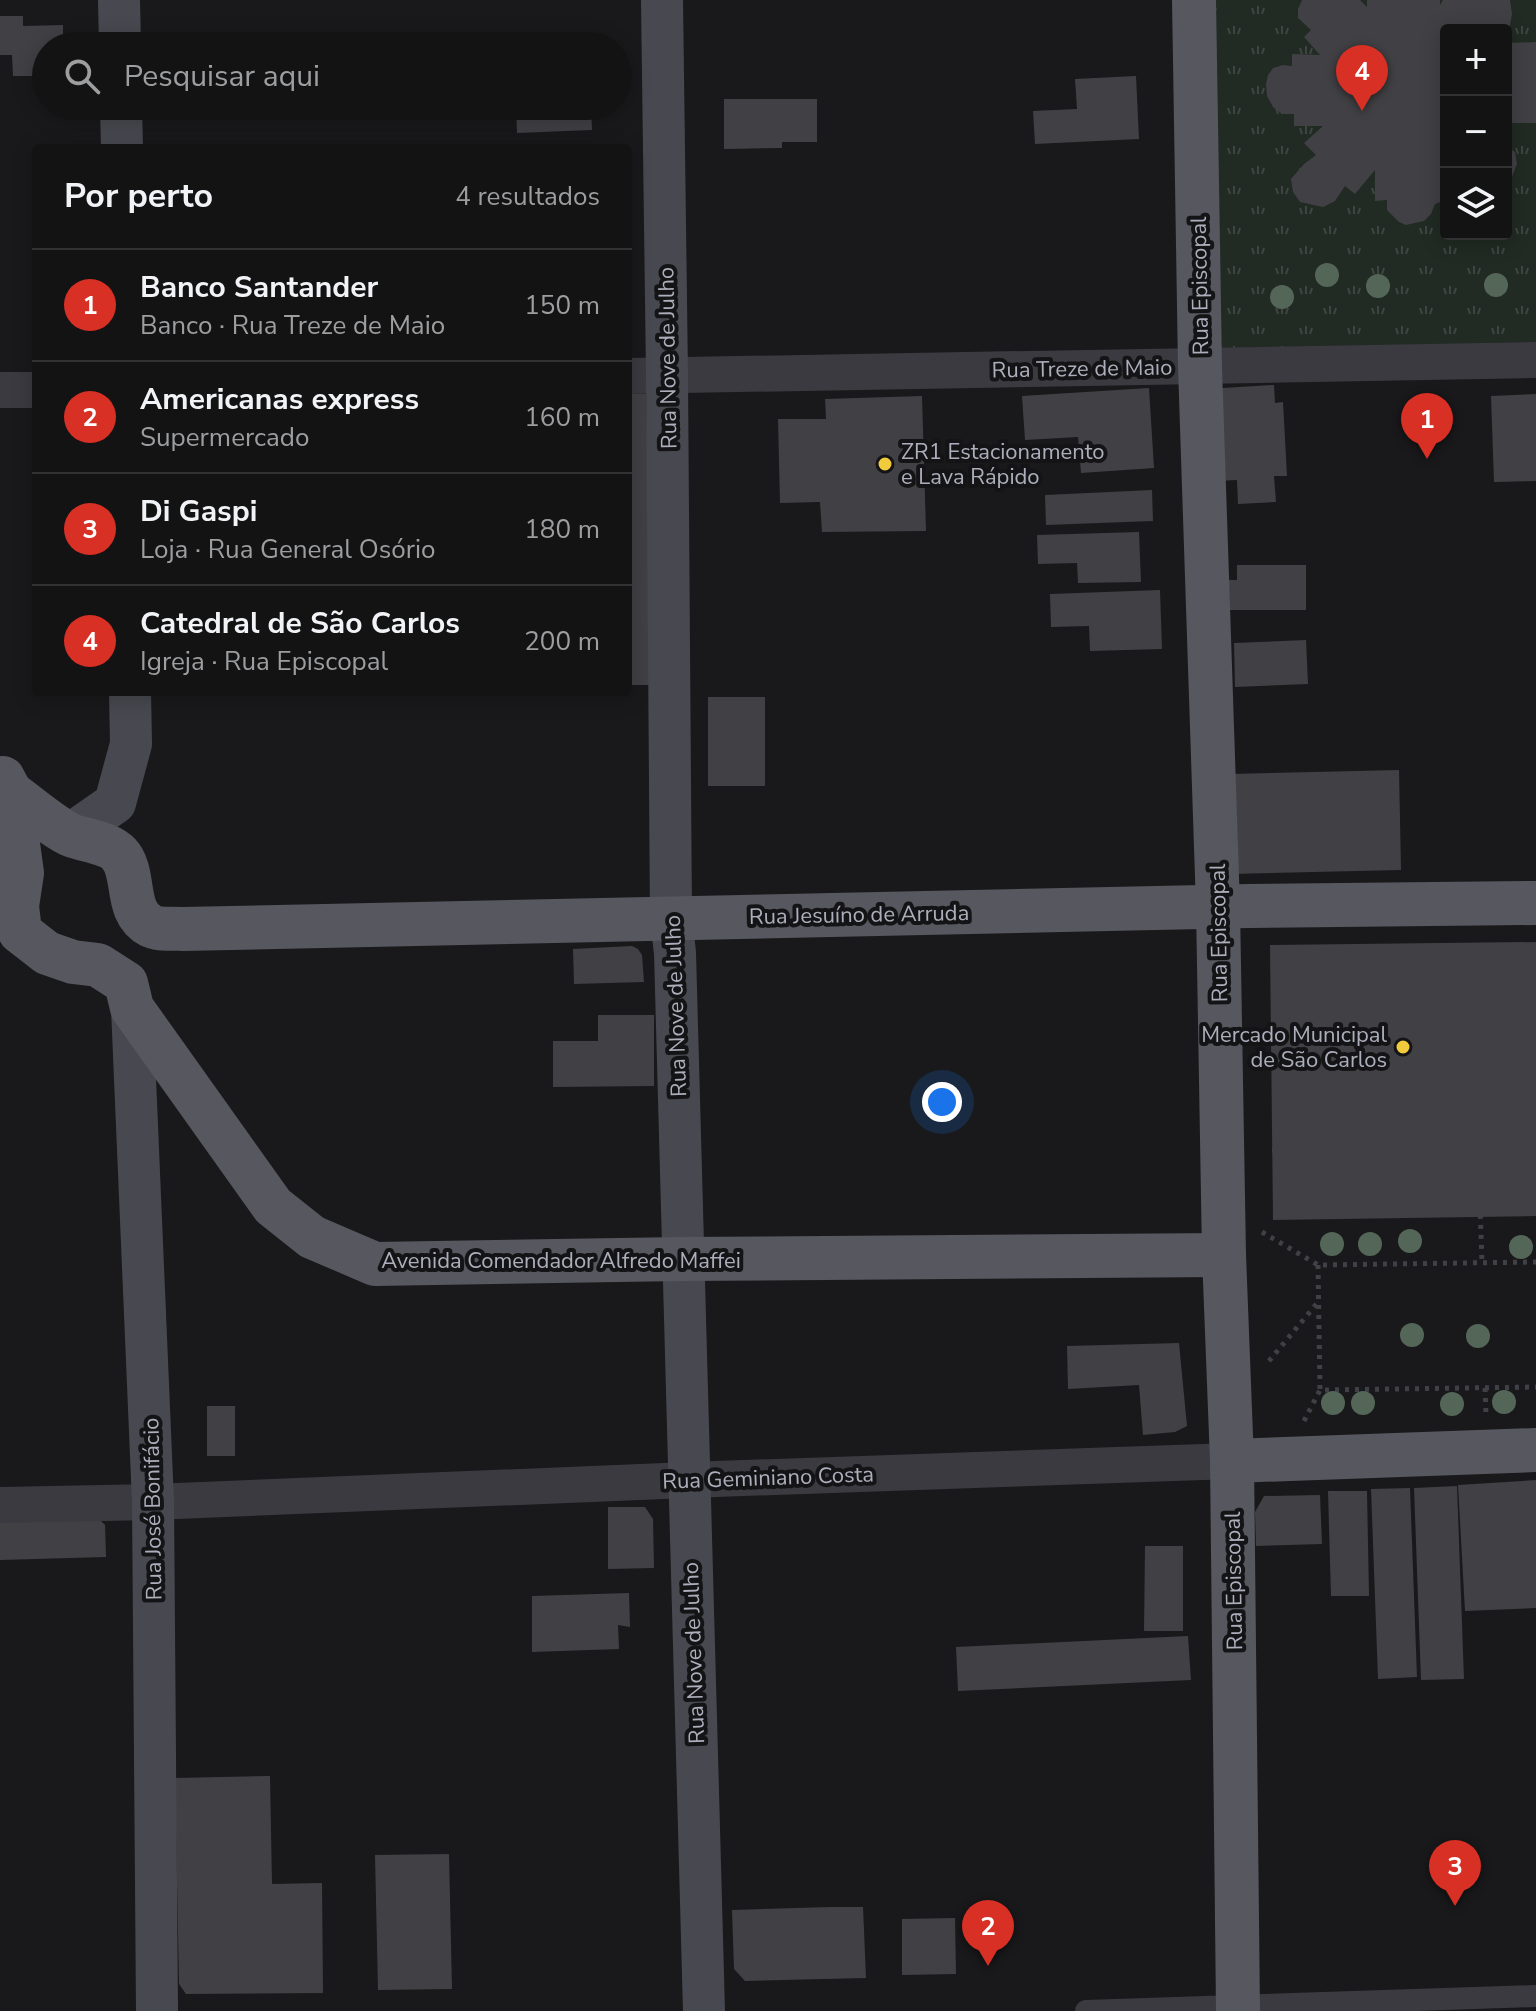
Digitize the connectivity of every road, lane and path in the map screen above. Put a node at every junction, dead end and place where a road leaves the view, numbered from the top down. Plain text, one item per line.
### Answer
1 (119, 0) edge
2 (662, 0) edge
3 (1194, 0) edge
4 (120, 32) edge
5 (121, 120) edge
6 (122, 144) edge
7 (1536, 360) edge
8 (1200, 367) junction
9 (648, 376) edge
10 (0, 390) edge
11 (32, 390) edge
12 (130, 696) edge
13 (6, 783) edge
14 (69, 835) junction
15 (22, 873) junction
16 (1536, 903) edge
17 (1218, 907) junction
18 (671, 918) junction
19 (10, 932) edge
20 (1536, 1004) edge
21 (1473, 1005) junction
22 (1393, 1007) junction
23 (132, 1008) junction
24 (1304, 1149) junction
25 (1272, 1150) dead end
26 (1536, 1191) edge
27 (1481, 1193) junction
28 (1396, 1195) junction
29 (1223, 1209) junction
30 (1224, 1255) junction
31 (682, 1259) junction
32 (1536, 1262) edge
33 (1482, 1263) junction
34 (1318, 1265) junction
35 (1319, 1301) junction
36 (1536, 1387) edge
37 (1230, 1408) junction
38 (1536, 1450) edge
39 (1232, 1461) junction
40 (688, 1480) junction
41 (153, 1502) junction
42 (0, 1505) edge
43 (1536, 1996) edge
44 (1238, 2008) edge
45 (157, 2011) edge
46 (704, 2011) edge
47 (1086, 2011) edge

1 - 4 main road
2 - 9 main road, Rua Nove de Julho
3 - 8 main road, Rua Episcopal
5 - 6 main road
7 - 8 street, Rua Treze de Maio
8 - 9 street, Rua Treze de Maio
8 - 17 main road, Rua Episcopal
9 - 18 main road, Rua Nove de Julho
10 - 11 street
12 - 14 main road
13 - 14 main road
13 - 15 main road, Avenida Comendador Alfredo Maffei
14 - 15 main road
14 - 18 main road, Rua Jesuíno de Arruda
15 - 19 main road, Avenida Comendador Alfredo Maffei
16 - 17 main road, Rua Jesuíno de Arruda
17 - 18 main road, Rua Jesuíno de Arruda
17 - 29 main road, Rua Episcopal
18 - 31 main road, Rua Nove de Julho
19 - 23 main road, Avenida Comendador Alfredo Maffei
20 - 21 path
21 - 22 path
21 - 27 path
22 - 24 path
22 - 28 path
23 - 31 main road, Avenida Comendador Alfredo Maffei
23 - 41 main road, Rua José Bonifácio
24 - 25 path
24 - 28 path
26 - 27 path
27 - 28 path
27 - 33 path
29 - 30 main road, Rua Episcopal
29 - 34 path
30 - 31 main road, Avenida Comendador Alfredo Maffei
30 - 37 main road, Rua Episcopal
31 - 40 main road, Rua Nove de Julho
32 - 33 path
33 - 34 path
34 - 35 path
35 - 36 path
35 - 37 path
37 - 39 main road, Rua Episcopal
38 - 39 main road, Rua Geminiano Costa
39 - 40 street, Rua Geminiano Costa
39 - 44 main road, Rua Episcopal
40 - 41 street, Rua Geminiano Costa
40 - 46 main road, Rua Nove de Julho
41 - 42 street, Rua Geminiano Costa
41 - 45 main road, Rua José Bonifácio
43 - 44 street
44 - 47 street

